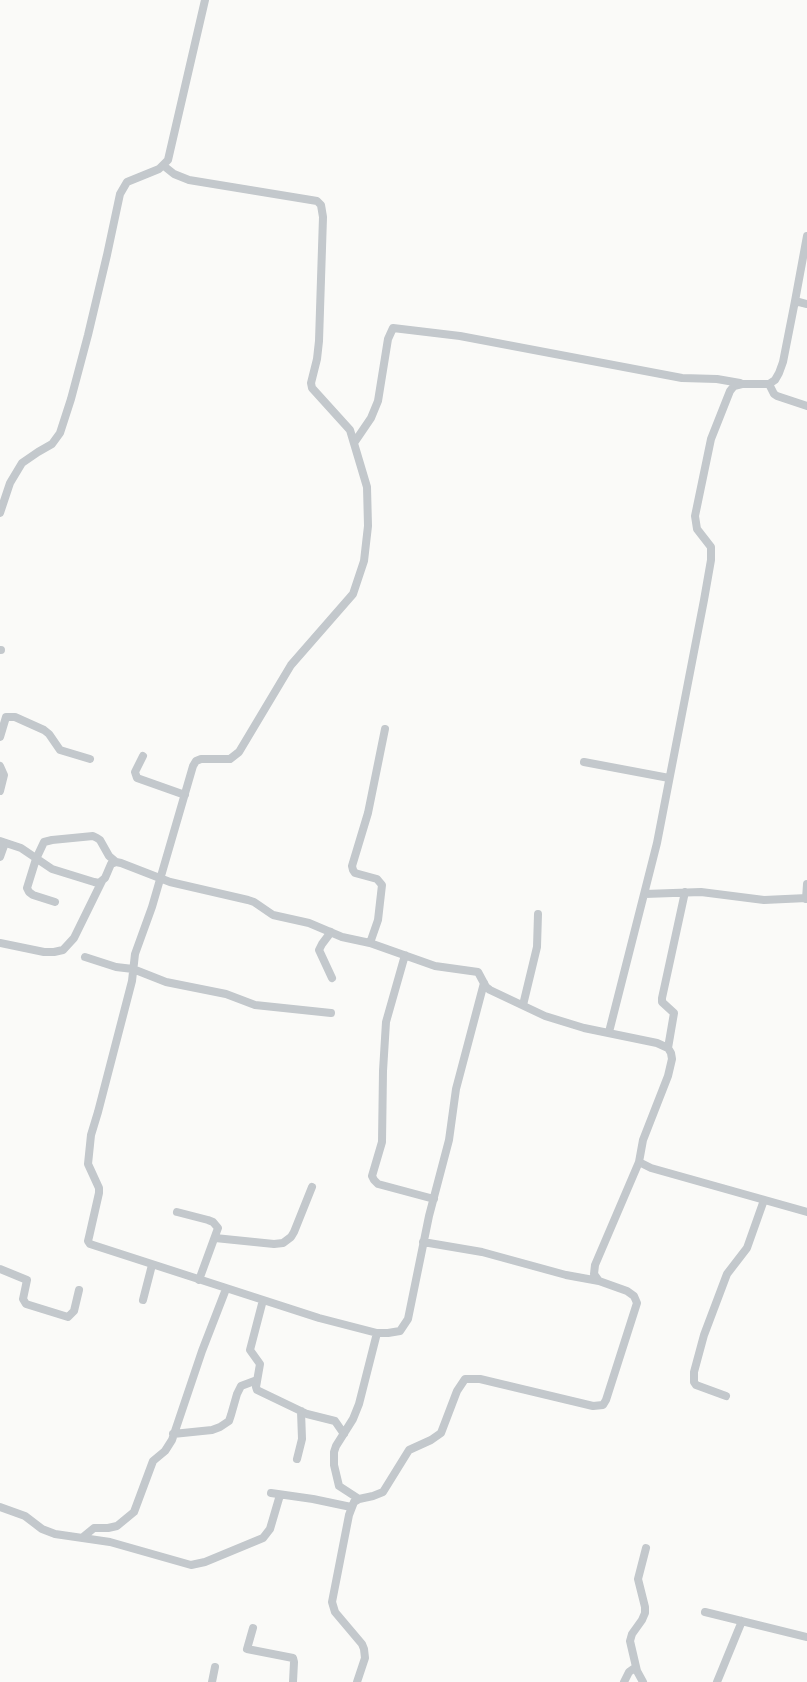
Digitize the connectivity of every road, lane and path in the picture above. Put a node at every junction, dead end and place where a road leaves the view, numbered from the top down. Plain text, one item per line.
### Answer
1 (205, 0) edge
2 (164, 166) junction
3 (807, 236) edge
4 (796, 301) junction
5 (807, 304) edge
6 (742, 384) junction
7 (769, 384) junction
8 (807, 406) edge
9 (354, 443) junction
10 (0, 513) edge
11 (385, 729) dead end
12 (0, 737) edge
13 (142, 756) dead end
14 (90, 759) dead end
15 (584, 762) dead end
16 (0, 766) edge
17 (669, 778) junction
18 (0, 791) edge
19 (184, 795) junction
20 (3, 842) edge
21 (0, 857) edge
22 (36, 859) junction
23 (116, 862) junction
24 (160, 879) junction
25 (102, 881) junction
26 (807, 884) edge
27 (685, 892) junction
28 (645, 894) junction
29 (806, 898) edge
30 (55, 902) dead end
31 (538, 914) dead end
32 (331, 932) junction
33 (0, 943) edge
34 (370, 943) junction
35 (405, 956) junction
36 (85, 957) dead end
37 (133, 968) junction
38 (332, 978) dead end
39 (484, 983) junction
40 (522, 1005) junction
41 (331, 1014) dead end
42 (609, 1032) junction
43 (668, 1048) junction
44 (639, 1162) junction
45 (312, 1188) dead end
46 (434, 1199) junction
47 (764, 1200) junction
48 (177, 1212) dead end
49 (807, 1212) edge
50 (215, 1238) junction
51 (424, 1242) junction
52 (152, 1265) junction
53 (0, 1269) edge
54 (199, 1280) junction
55 (599, 1281) junction
56 (226, 1289) junction
57 (80, 1290) dead end
58 (143, 1300) dead end
59 (263, 1300) junction
60 (377, 1333) junction
61 (257, 1380) junction
62 (726, 1396) dead end
63 (301, 1411) junction
64 (173, 1434) junction
65 (344, 1434) junction
66 (296, 1459) dead end
67 (271, 1494) dead end
68 (280, 1495) junction
69 (359, 1499) junction
70 (0, 1507) edge
71 (351, 1507) junction
72 (83, 1537) junction
73 (646, 1548) dead end
74 (705, 1612) dead end
75 (742, 1621) junction
76 (253, 1628) dead end
77 (807, 1636) edge
78 (215, 1667) dead end
79 (636, 1667) junction
80 (212, 1682) edge
81 (293, 1682) edge
82 (357, 1682) edge
83 (624, 1682) edge
84 (644, 1682) edge
85 (717, 1682) edge

1 - 2 street
2 - 9 street
2 - 10 street
3 - 4 street
4 - 5 street
4 - 7 street
6 - 7 street
6 - 9 street
6 - 17 street
7 - 8 street
9 - 19 street
11 - 34 street
12 - 14 street
13 - 19 street
15 - 17 street
16 - 18 street
17 - 28 street
19 - 24 street
20 - 21 street
20 - 22 street
22 - 23 street
22 - 25 street
22 - 30 street
23 - 24 street
23 - 25 street
24 - 32 street
24 - 37 street
25 - 33 street
26 - 29 street
27 - 28 street
27 - 29 street
27 - 43 street
28 - 42 street
31 - 40 street
32 - 34 street
32 - 38 street
34 - 35 street
35 - 39 street
35 - 46 street
36 - 37 street
37 - 41 street
37 - 52 street
39 - 40 street
39 - 46 street
40 - 42 street
42 - 43 street
43 - 44 street
44 - 47 street
44 - 55 street
45 - 50 street
46 - 51 street
47 - 49 street
47 - 62 street
48 - 50 street
50 - 54 street
51 - 55 street
51 - 60 street
52 - 54 street
52 - 58 street
53 - 57 street
54 - 56 street
55 - 69 street
56 - 59 street
56 - 64 street
59 - 60 street
59 - 61 street
60 - 65 street
61 - 63 street
61 - 64 street
63 - 65 street
63 - 66 street
64 - 72 street
65 - 69 street
67 - 68 street
68 - 71 street
68 - 72 street
69 - 71 street
70 - 72 street
71 - 82 street
73 - 79 street
74 - 75 street
75 - 77 street
75 - 85 street
76 - 81 street
78 - 80 street
79 - 83 street
79 - 84 street

